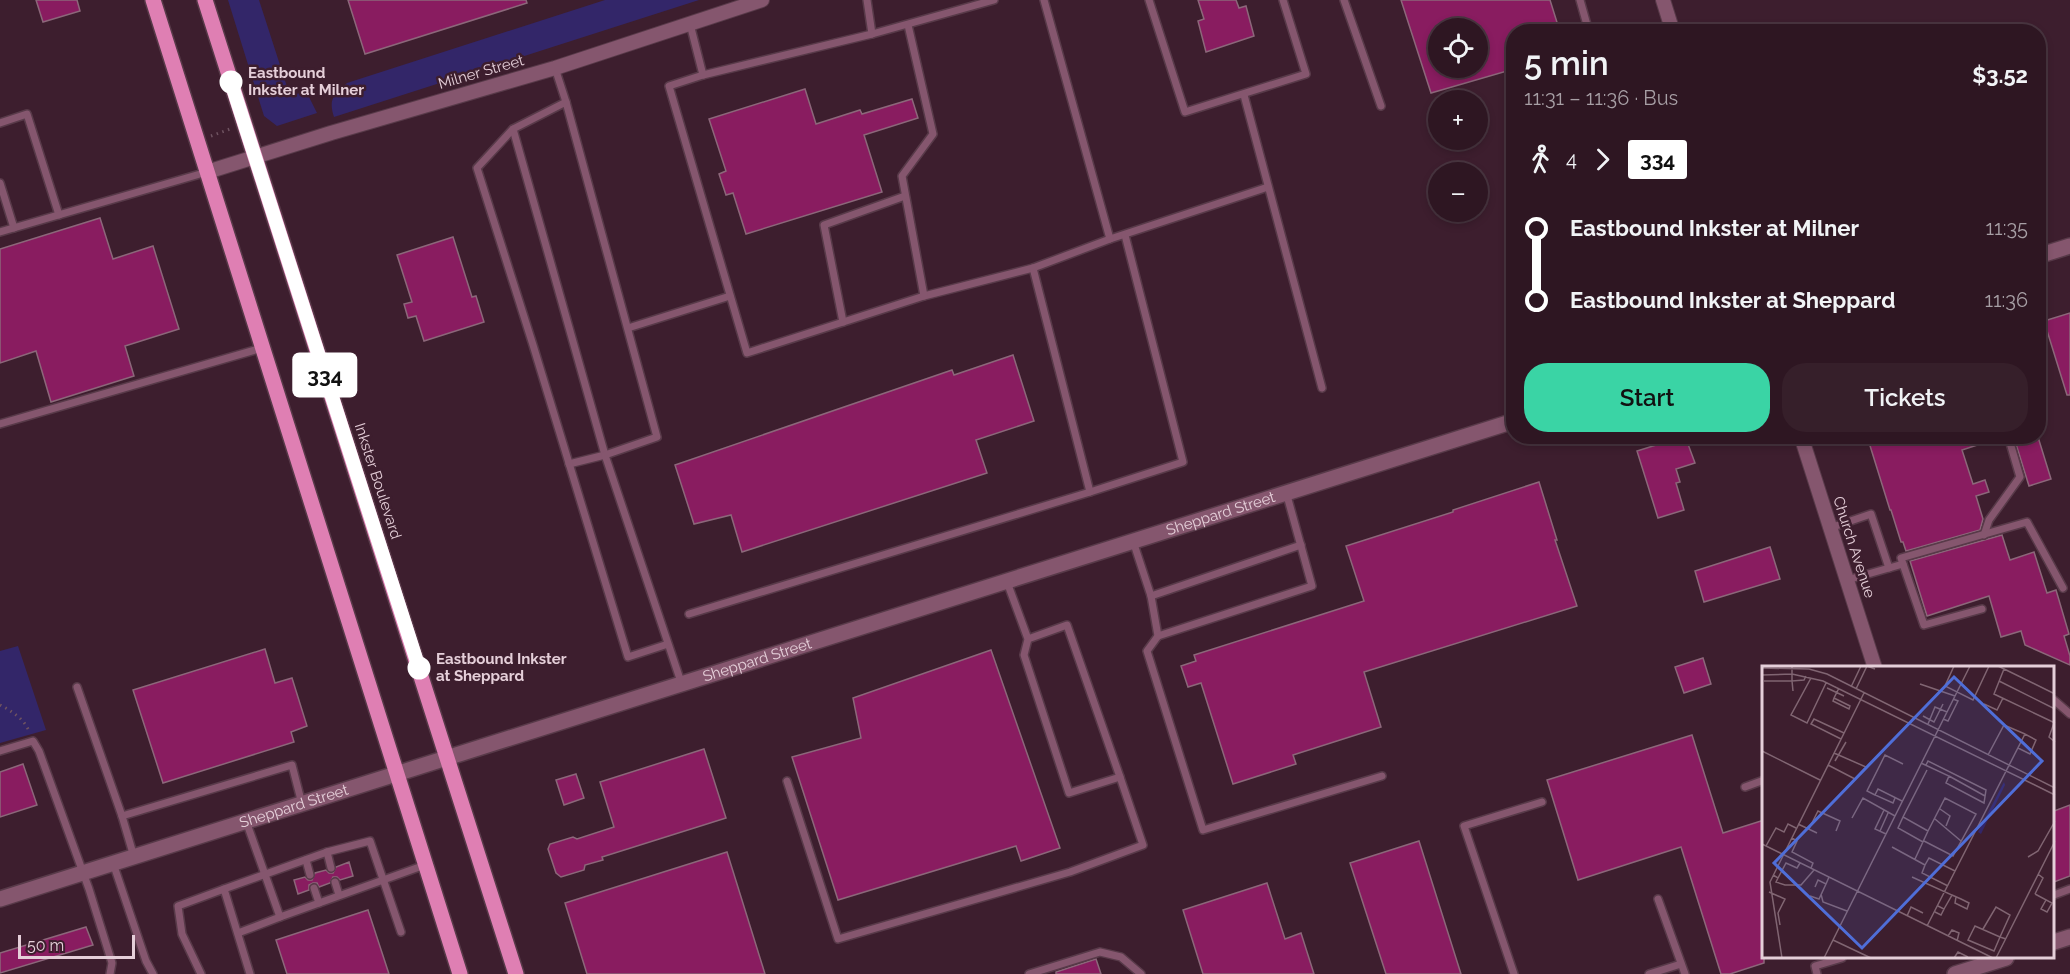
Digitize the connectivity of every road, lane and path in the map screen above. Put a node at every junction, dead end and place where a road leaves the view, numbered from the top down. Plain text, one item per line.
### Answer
1 (153, 0) edge
2 (204, 0) edge
3 (762, 0) edge
4 (867, 0) edge
5 (994, 0) edge
6 (1044, 0) edge
7 (1149, 0) edge
8 (1283, 0) edge
9 (1344, 0) edge
10 (1580, 0) edge
11 (1663, 0) edge
12 (690, 24) junction
13 (1587, 24) edge
14 (1670, 24) edge
15 (908, 25) junction
16 (872, 34) junction
17 (555, 68) junction
18 (703, 75) junction
19 (1244, 95) junction
20 (566, 102) junction
21 (1381, 106) dead end
22 (0, 123) edge
23 (244, 125) junction
24 (513, 129) junction
25 (197, 140) junction
26 (255, 156) junction
27 (207, 172) junction
28 (0, 183) edge
29 (1268, 187) junction
30 (905, 196) junction
31 (59, 215) junction
32 (14, 228) junction
33 (0, 232) edge
34 (1125, 235) junction
35 (1110, 239) junction
36 (2070, 246) edge
37 (2046, 254) edge
38 (1033, 268) junction
39 (730, 296) junction
40 (924, 296) junction
41 (843, 322) junction
42 (628, 328) junction
43 (263, 348) junction
44 (1322, 387) dead end
45 (1506, 423) edge
46 (0, 424) edge
47 (1804, 444) edge
48 (2010, 444) edge
49 (605, 455) junction
50 (569, 464) junction
51 (1090, 492) junction
52 (1286, 492) junction
53 (1830, 528) junction
54 (1984, 535) junction
55 (1133, 541) junction
56 (1300, 545) junction
57 (1903, 564) junction
58 (1889, 568) junction
59 (1847, 580) junction
60 (1007, 582) junction
61 (2063, 588) dead end
62 (1151, 596) junction
63 (1982, 609) dead end
64 (689, 614) dead end
65 (1158, 636) junction
66 (1028, 639) junction
67 (668, 644) junction
68 (1874, 666) edge
69 (681, 682) junction
70 (77, 687) dead end
71 (2055, 701) edge
72 (0, 705) edge
73 (2070, 714) edge
74 (33, 741) junction
75 (0, 752) edge
76 (448, 758) junction
77 (397, 774) junction
78 (1382, 776) dead end
79 (1120, 777) junction
80 (787, 781) dead end
81 (1762, 781) edge
82 (1745, 787) dead end
83 (1542, 802) dead end
84 (302, 804) junction
85 (122, 816) junction
86 (246, 822) junction
87 (327, 852) junction
88 (135, 857) junction
89 (306, 860) junction
90 (113, 864) junction
91 (425, 865) junction
92 (331, 868) dead end
93 (84, 873) junction
94 (265, 875) junction
95 (310, 875) dead end
96 (383, 880) junction
97 (335, 882) dead end
98 (314, 888) dead end
99 (224, 889) junction
100 (2070, 889) edge
101 (339, 895) junction
102 (2055, 895) edge
103 (0, 899) edge
104 (1658, 899) dead end
105 (319, 903) junction
106 (280, 917) junction
107 (401, 932) dead end
108 (238, 933) junction
109 (2070, 937) edge
110 (2055, 942) edge
111 (1836, 959) edge
112 (1999, 959) edge
113 (1681, 964) junction
114 (1966, 969) edge
115 (110, 974) edge
116 (153, 974) edge
117 (201, 974) edge
118 (250, 974) edge
119 (460, 974) edge
120 (516, 974) edge
121 (1029, 974) edge
122 (1141, 974) edge
123 (1514, 974) edge
124 (1649, 974) edge
125 (1685, 974) edge
126 (1817, 974) edge

1 - 25 main road
2 - 23 main road, Inkster Boulevard
3 - 12 street, Milner Street
4 - 16 lane
5 - 15 lane
6 - 35 lane
7 - 19 lane
8 - 19 lane
9 - 21 lane
10 - 13 lane
11 - 14 street
12 - 17 street, Milner Street
12 - 18 lane
15 - 16 lane
15 - 30 lane
16 - 18 lane
17 - 20 lane
17 - 26 street, Milner Street
18 - 39 lane
19 - 29 lane
20 - 24 lane
20 - 42 lane
22 - 31 lane
23 - 25 path
23 - 26 main road, Inkster Boulevard
24 - 49 lane
24 - 50 lane
25 - 27 main road
26 - 27 street, Milner Street
26 - 76 main road, Inkster Boulevard
27 - 31 lane
27 - 43 main road
28 - 32 lane
29 - 34 lane
29 - 44 lane
30 - 40 lane
30 - 41 lane
31 - 32 lane
32 - 33 lane
34 - 35 lane
34 - 51 lane
35 - 38 lane
36 - 37 street
38 - 40 lane
38 - 51 lane
39 - 41 lane
39 - 42 lane
40 - 41 lane
42 - 49 lane
43 - 46 lane
43 - 77 main road
45 - 52 street, Sheppard Street
47 - 53 street, Church Avenue
48 - 54 lane
49 - 50 lane
49 - 67 lane
50 - 67 lane
51 - 64 lane
52 - 55 street, Sheppard Street
52 - 56 lane
53 - 58 lane
53 - 59 street, Church Avenue
54 - 57 lane
54 - 61 lane
55 - 60 street, Sheppard Street
55 - 62 lane
56 - 62 lane
56 - 65 lane
57 - 58 lane
57 - 63 lane
58 - 59 lane
59 - 68 street, Church Avenue
60 - 66 lane
60 - 69 street, Sheppard Street
62 - 65 lane
65 - 78 lane
66 - 79 lane
66 - 79 lane
67 - 69 lane
69 - 76 street, Sheppard Street
70 - 85 lane
71 - 73 lane
72 - 74 path
74 - 75 lane
74 - 93 lane
76 - 77 street, Sheppard Street
76 - 120 main road, Inkster Boulevard
77 - 84 street, Sheppard Street
77 - 91 main road
79 - 80 lane
81 - 82 lane
83 - 123 lane
84 - 85 lane
84 - 86 street, Sheppard Street
85 - 88 lane
86 - 88 street, Sheppard Street
86 - 94 lane
87 - 89 lane
87 - 92 lane
87 - 96 lane
88 - 90 street, Sheppard Street
89 - 94 lane
89 - 95 lane
90 - 93 street, Sheppard Street
90 - 116 lane
91 - 96 lane
91 - 119 main road
93 - 103 street, Sheppard Street
93 - 115 lane
94 - 99 lane
94 - 106 lane
96 - 101 lane
96 - 107 lane
97 - 101 lane
98 - 105 lane
99 - 108 lane
99 - 117 lane
100 - 102 lane
101 - 105 lane
104 - 113 lane
105 - 106 lane
106 - 108 lane
108 - 118 lane
109 - 110 street
111 - 126 lane
112 - 114 street
113 - 124 lane
113 - 125 lane
121 - 122 lane

